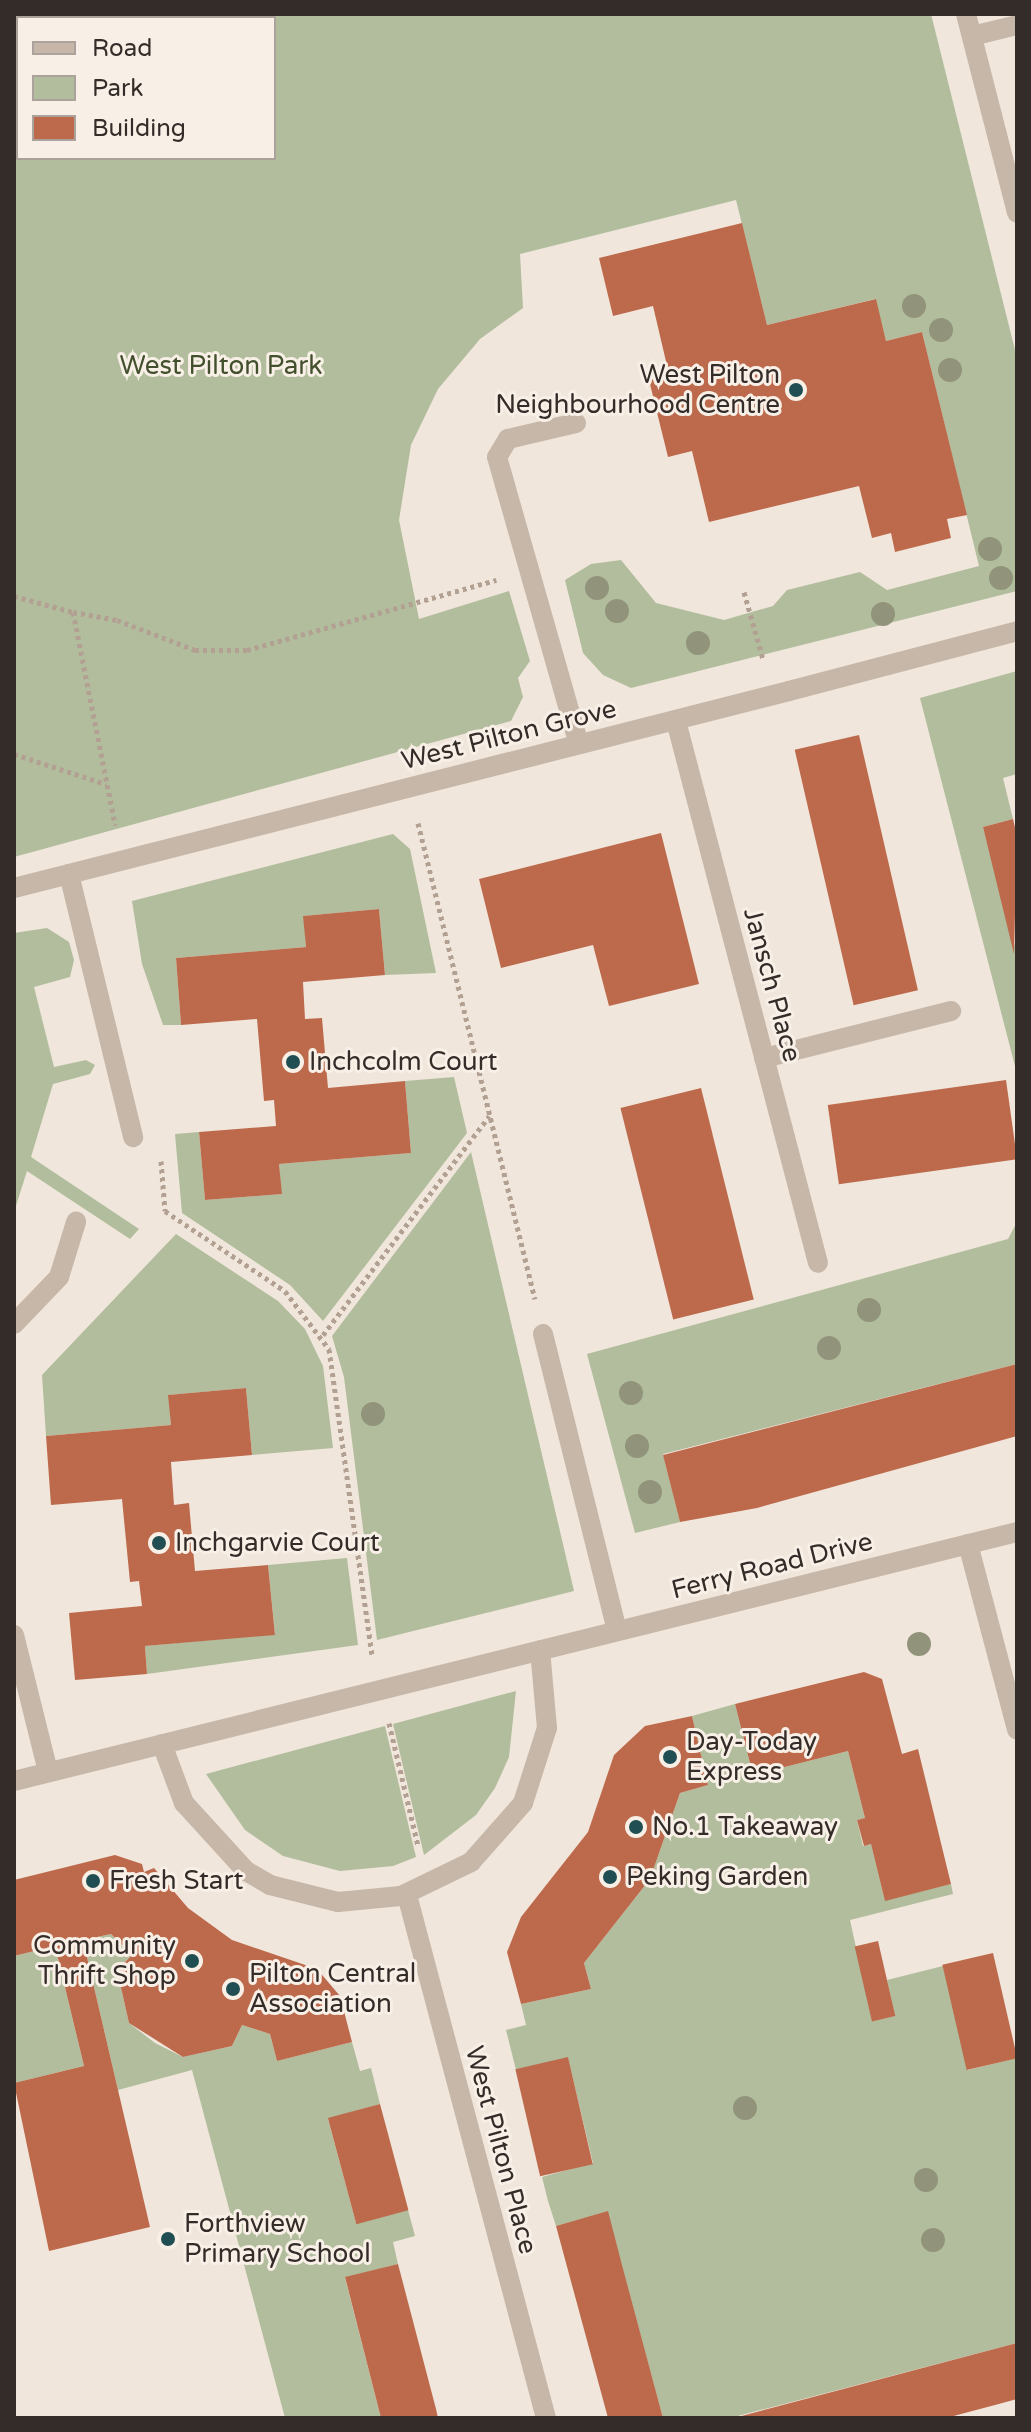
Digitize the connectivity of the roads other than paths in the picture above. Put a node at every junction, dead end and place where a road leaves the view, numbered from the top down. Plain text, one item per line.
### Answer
1 (966, 14) edge
2 (1017, 25) edge
3 (972, 36) junction
4 (1017, 213) edge
5 (576, 423) dead end
6 (1017, 631) edge
7 (676, 721) junction
8 (579, 744) junction
9 (69, 874) junction
10 (14, 888) edge
11 (951, 1011) dead end
12 (764, 1058) junction
13 (133, 1137) road end
14 (76, 1222) dead end
15 (818, 1263) dead end
16 (14, 1324) edge
17 (543, 1334) road end
18 (1017, 1532) edge
19 (968, 1544) junction
20 (617, 1631) junction
21 (14, 1635) edge
22 (540, 1650) junction
23 (1017, 1730) edge
24 (162, 1744) junction
25 (48, 1771) junction
26 (14, 1781) edge
27 (407, 1895) junction
28 (546, 2418) edge

1 - 3 street
2 - 3 street
3 - 4 street
5 - 8 street
6 - 7 street, West Pilton Grove
7 - 8 street, West Pilton Grove
7 - 12 street, Jansch Place
8 - 9 street, West Pilton Grove
9 - 10 street, West Pilton Grove
9 - 13 street
11 - 12 street
12 - 15 street, Jansch Place
14 - 16 street
17 - 20 street
18 - 19 street, Ferry Road Drive
19 - 20 street, Ferry Road Drive
19 - 23 street
20 - 22 street, Ferry Road Drive
21 - 25 street
22 - 24 street, Ferry Road Drive
22 - 27 street
24 - 25 street, Ferry Road Drive
24 - 27 street
25 - 26 street, Ferry Road Drive
27 - 28 street, West Pilton Place

